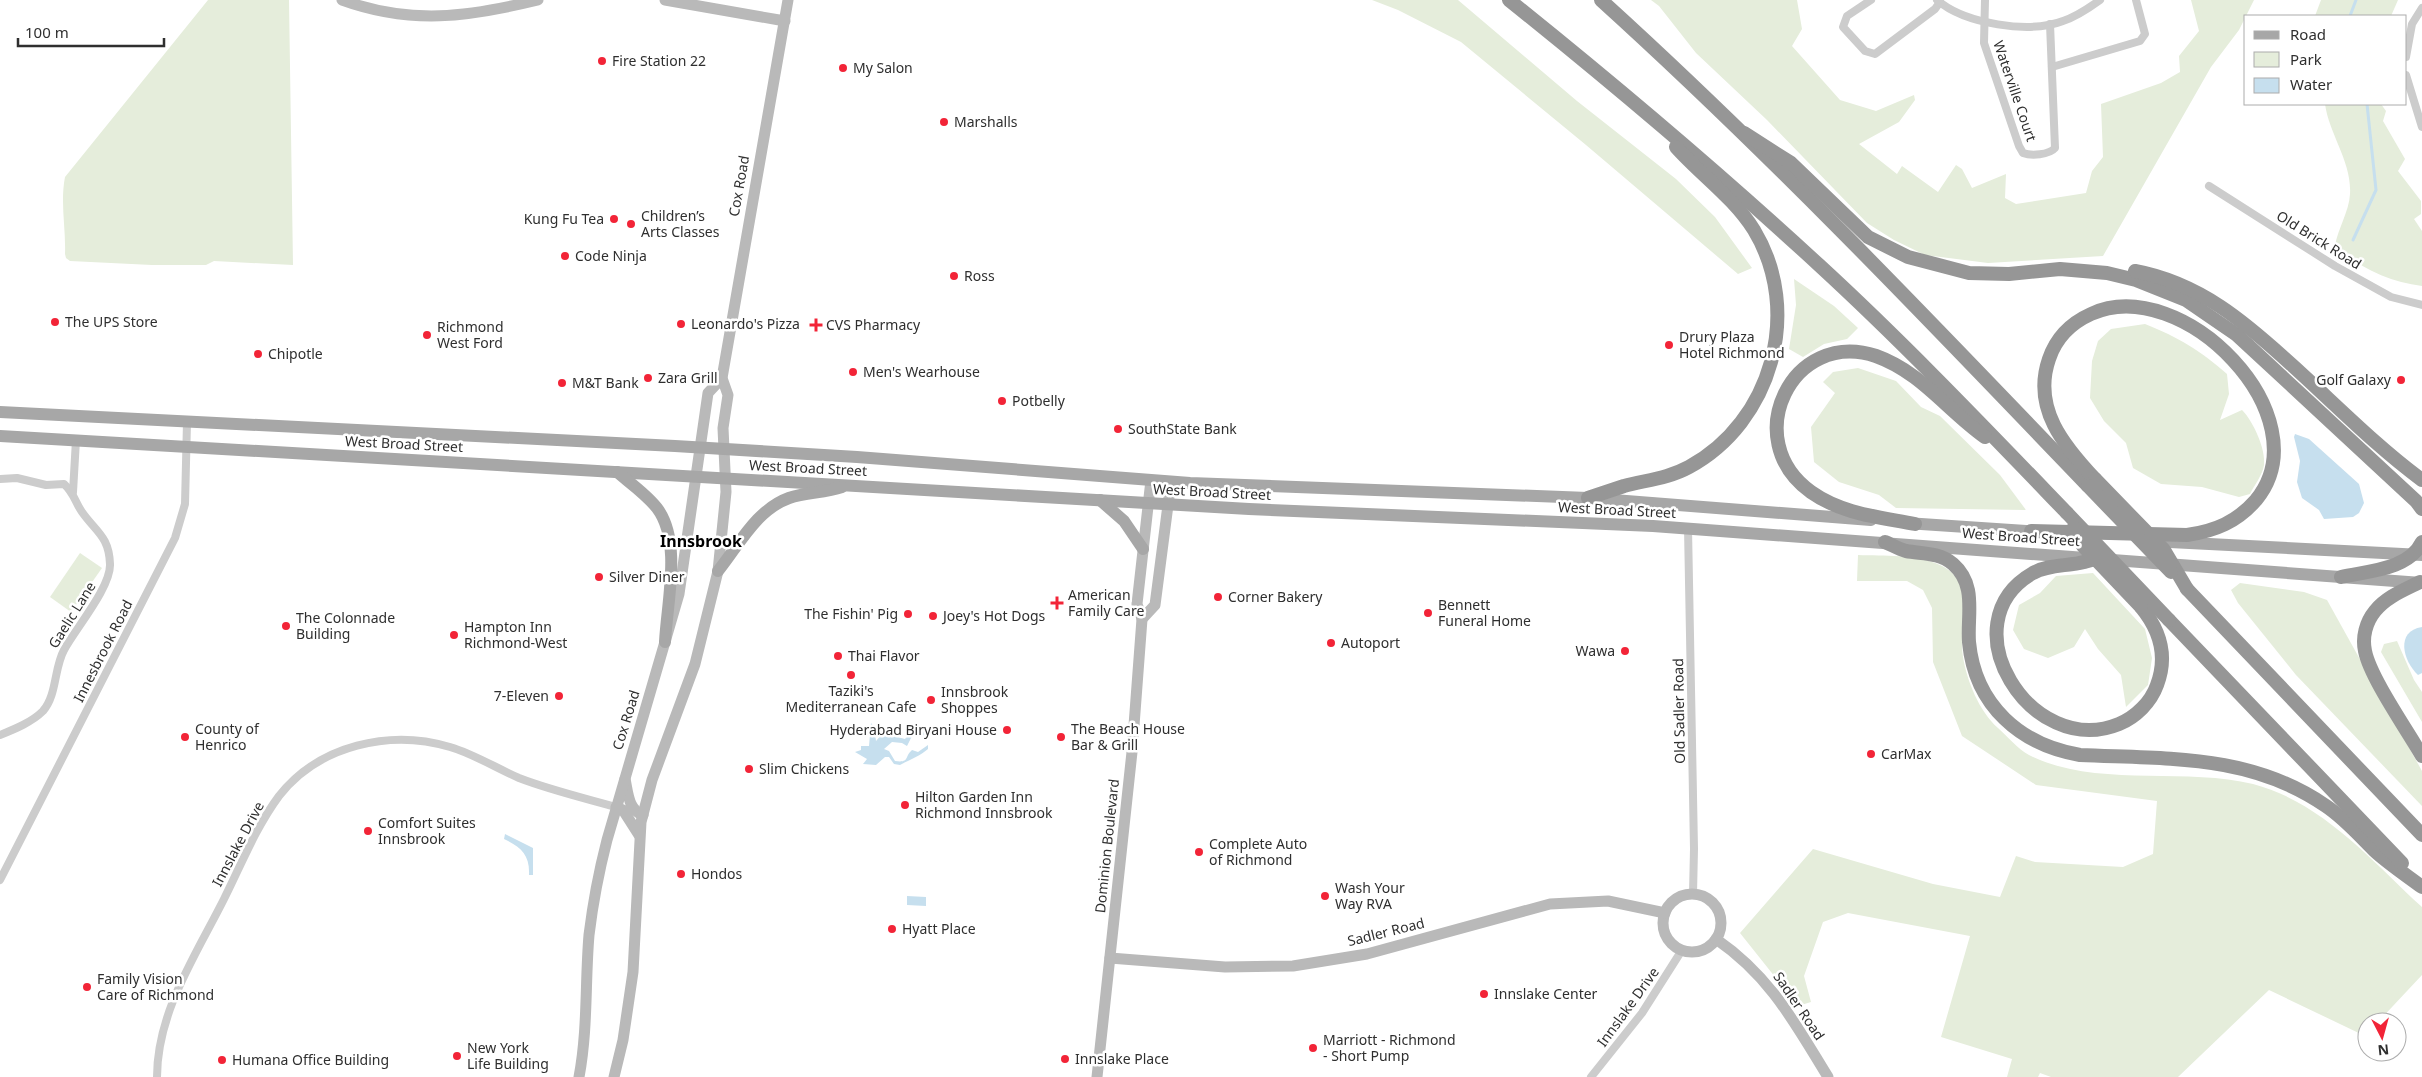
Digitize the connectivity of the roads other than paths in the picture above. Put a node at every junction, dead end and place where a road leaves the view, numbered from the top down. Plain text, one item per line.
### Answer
1 (342, 0) edge
2 (538, 0) edge
3 (665, 0) edge
4 (788, 0) edge
5 (1509, 0) edge
6 (1601, 0) edge
7 (1871, 0) edge
8 (1985, 0) edge
9 (2100, 0) edge
10 (2136, 0) edge
11 (1939, 1) edge
12 (2422, 8) edge
13 (785, 21) junction
14 (1984, 21) junction
15 (2050, 24) junction
16 (2407, 52) edge
17 (2052, 67) junction
18 (2407, 79) edge
19 (2412, 99) junction
20 (2422, 100) edge
21 (1633, 101) junction
22 (2422, 127) edge
23 (1744, 133) junction
24 (2208, 186) dead end
25 (2060, 268) junction
26 (2422, 305) edge
27 (722, 378) junction
28 (0, 412) edge
29 (187, 422) junction
30 (0, 436) edge
31 (76, 440) junction
32 (187, 446) junction
33 (700, 447) junction
34 (724, 449) junction
35 (2014, 458) junction
36 (617, 472) junction
37 (696, 476) junction
38 (726, 478) junction
39 (0, 479) edge
40 (1152, 480) junction
41 (2422, 480) edge
42 (1171, 482) junction
43 (2092, 482) junction
44 (847, 485) junction
45 (73, 492) junction
46 (1588, 498) junction
47 (1100, 500) junction
48 (1149, 503) junction
49 (1167, 505) junction
50 (2422, 510) edge
51 (2067, 513) junction
52 (1915, 524) junction
53 (1688, 528) junction
54 (2031, 531) junction
55 (1885, 542) junction
56 (2422, 542) edge
57 (1143, 549) junction
58 (2418, 555) edge
59 (2099, 558) junction
60 (718, 571) junction
61 (2341, 577) junction
62 (2421, 582) edge
63 (1142, 619) junction
64 (665, 642) junction
65 (0, 735) edge
66 (2422, 756) edge
67 (625, 777) junction
68 (616, 807) junction
69 (643, 815) junction
70 (639, 835) junction
71 (2422, 835) edge
72 (0, 880) edge
73 (2422, 886) edge
74 (1692, 894) junction
75 (1665, 912) junction
76 (1716, 940) junction
77 (1682, 950) junction
78 (1110, 958) junction
79 (157, 1077) edge
80 (579, 1077) edge
81 (614, 1077) edge
82 (1097, 1077) edge
83 (1591, 1077) edge
84 (1828, 1077) edge

1 - 2 street
3 - 13 street
4 - 13 street, Cox Road
5 - 21 highway
6 - 23 highway
7 - 11 street
8 - 14 street, Waterville Court
9 - 15 street
10 - 17 street
11 - 14 street
12 - 16 street
13 - 27 street, Cox Road
14 - 15 street
14 - 17 street, Waterville Court
15 - 17 street, Waterville Court
18 - 19 street
19 - 20 street
19 - 22 street
21 - 35 highway
21 - 46 highway
23 - 25 highway
23 - 43 highway
24 - 26 street, Old Brick Road
25 - 41 highway
25 - 50 highway
27 - 33 street, Cox Road
27 - 34 street, Cox Road
28 - 29 main road, West Broad Street
29 - 32 street, Innesbrook Road
29 - 33 main road, West Broad Street
30 - 31 main road, West Broad Street
31 - 32 main road, West Broad Street
31 - 45 street, Gaelic Lane
32 - 36 main road, West Broad Street
32 - 72 street, Innesbrook Road
33 - 34 main road, West Broad Street
33 - 37 street, Cox Road
34 - 38 street, Cox Road
34 - 40 main road, West Broad Street
35 - 51 highway
35 - 52 highway
36 - 37 main road, West Broad Street
36 - 64 main road
37 - 38 main road, West Broad Street
37 - 64 street, Cox Road
38 - 44 main road, West Broad Street
38 - 60 street, Cox Road
39 - 45 street
40 - 42 main road, West Broad Street
40 - 48 street, Dominion Boulevard
42 - 46 main road, West Broad Street
42 - 49 street
43 - 54 highway
43 - 71 highway, bridge
44 - 47 main road, West Broad Street
44 - 60 main road
45 - 65 street, Gaelic Lane
46 - 52 main road, West Broad Street
47 - 48 main road, West Broad Street
47 - 57 main road
48 - 49 main road, West Broad Street
48 - 57 street, Dominion Boulevard
49 - 53 main road, West Broad Street
49 - 63 street
51 - 59 highway, bridge
51 - 73 highway, bridge
52 - 54 main road, West Broad Street
53 - 55 main road, West Broad Street
53 - 74 street, Old Sadler Road
54 - 58 main road, West Broad Street
55 - 59 main road, West Broad Street
55 - 73 highway
56 - 58 highway
57 - 63 street, Dominion Boulevard
58 - 61 highway
59 - 61 main road, West Broad Street
60 - 69 street, Cox Road
61 - 62 main road, West Broad Street
62 - 66 highway
63 - 78 street, Dominion Boulevard
64 - 67 street, Cox Road
67 - 68 street, Cox Road
67 - 69 street
68 - 70 street
68 - 79 street, Innslake Drive
68 - 80 street, Cox Road
69 - 70 street, Cox Road
70 - 81 street, Cox Road
74 - 75 street
74 - 76 street
75 - 77 street
75 - 78 street, Sadler Road
76 - 77 street
76 - 84 street, Sadler Road
77 - 83 street, Innslake Drive
78 - 82 street, Dominion Boulevard

